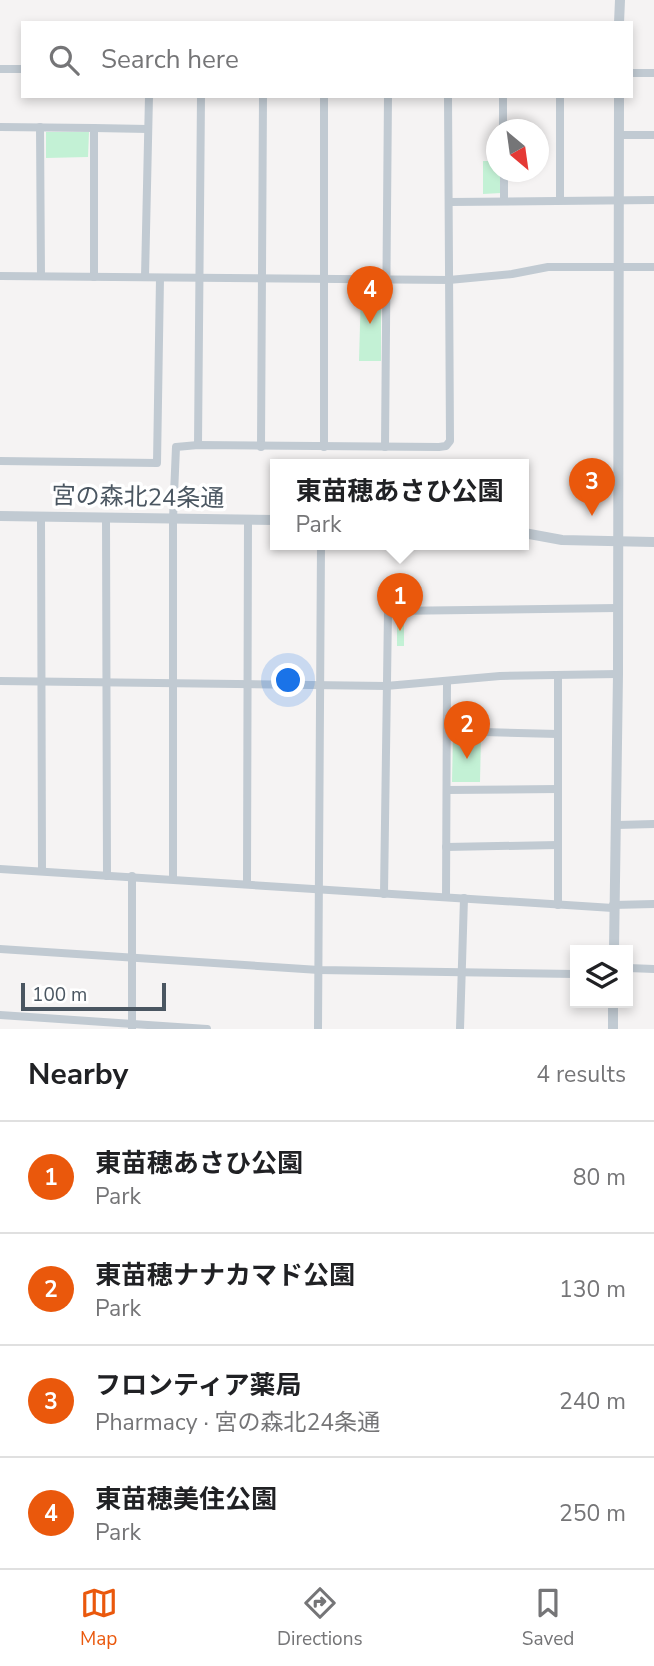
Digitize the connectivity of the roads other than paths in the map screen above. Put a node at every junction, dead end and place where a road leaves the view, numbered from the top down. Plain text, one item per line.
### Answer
1 (620, 0) edge
2 (620, 21) edge
3 (0, 69) edge
4 (21, 69) edge
5 (654, 73) edge
6 (633, 74) edge
7 (149, 98) edge
8 (201, 98) edge
9 (264, 98) edge
10 (324, 98) edge
11 (388, 98) edge
12 (448, 98) edge
13 (503, 98) edge
14 (560, 98) edge
15 (619, 98) edge
16 (503, 119) edge
17 (0, 127) edge
18 (40, 127) junction
19 (94, 128) junction
20 (148, 129) junction
21 (618, 135) junction
22 (654, 135) edge
23 (504, 182) edge
24 (560, 200) junction
25 (618, 200) junction
26 (654, 200) edge
27 (450, 201) junction
28 (504, 201) junction
29 (654, 267) edge
30 (618, 268) junction
31 (0, 276) edge
32 (41, 276) junction
33 (94, 277) junction
34 (145, 277) junction
35 (160, 278) junction
36 (199, 278) junction
37 (262, 278) junction
38 (324, 279) junction
39 (386, 279) junction
40 (449, 280) junction
41 (198, 444) junction
42 (261, 447) junction
43 (324, 447) junction
44 (385, 447) junction
45 (0, 461) edge
46 (0, 516) edge
47 (41, 517) junction
48 (106, 517) junction
49 (173, 519) junction
50 (248, 520) junction
51 (270, 520) edge
52 (529, 534) edge
53 (616, 542) junction
54 (654, 542) edge
55 (321, 550) edge
56 (617, 608) junction
57 (618, 674) junction
58 (558, 675) junction
59 (0, 681) edge
60 (41, 681) junction
61 (105, 682) junction
62 (447, 682) junction
63 (174, 683) junction
64 (250, 684) junction
65 (321, 685) junction
66 (386, 686) junction
67 (447, 732) junction
68 (558, 734) junction
69 (558, 789) junction
70 (447, 790) junction
71 (654, 824) edge
72 (617, 825) junction
73 (558, 845) junction
74 (446, 847) junction
75 (0, 869) edge
76 (42, 871) junction
77 (107, 876) junction
78 (132, 876) junction
79 (173, 879) junction
80 (247, 884) junction
81 (318, 889) junction
82 (384, 894) junction
83 (446, 897) junction
84 (464, 898) junction
85 (654, 904) edge
86 (558, 905) junction
87 (613, 906) junction
88 (614, 945) edge
89 (0, 948) edge
90 (133, 958) junction
91 (633, 968) edge
92 (654, 969) edge
93 (319, 970) junction
94 (460, 974) junction
95 (570, 974) edge
96 (613, 1008) edge
97 (0, 1015) edge
98 (132, 1026) edge
99 (205, 1029) edge
100 (318, 1029) edge
101 (460, 1029) edge
102 (613, 1029) edge

1 - 2 street
3 - 4 street
5 - 6 street
7 - 20 street
8 - 36 street
9 - 37 street
10 - 38 street
11 - 39 street
12 - 27 street
13 - 16 street
14 - 24 street
15 - 21 street
17 - 18 street
18 - 19 street
18 - 32 street
19 - 20 street
19 - 33 street
20 - 34 street
21 - 22 street
21 - 25 street
23 - 28 street
24 - 25 street
24 - 28 street
25 - 26 street
25 - 30 street
27 - 28 street
27 - 40 street
29 - 30 street
30 - 40 street
30 - 53 street
31 - 32 street
32 - 33 street
33 - 34 street
34 - 35 street
35 - 36 street
35 - 45 street
36 - 37 street
36 - 41 street
37 - 38 street
37 - 42 street
38 - 39 street
38 - 43 street
39 - 40 street
39 - 44 street
40 - 44 street
41 - 42 street
41 - 49 street
42 - 43 street
43 - 44 street
46 - 47 street, 宮の森北24条通
47 - 48 street, 宮の森北24条通
47 - 60 street
48 - 49 street, 宮の森北24条通
48 - 61 street
49 - 50 street, 宮の森北24条通
49 - 63 street
50 - 51 street, 宮の森北24条通
50 - 64 street
52 - 53 street
53 - 54 street
53 - 56 street
55 - 65 street
56 - 57 street
56 - 66 street
57 - 58 street
57 - 72 street
58 - 62 street
58 - 68 street
59 - 60 street
60 - 61 street
60 - 76 street
61 - 63 street
61 - 77 street
62 - 66 street
62 - 67 street
63 - 64 street
63 - 79 street
64 - 65 street
64 - 80 street
65 - 66 street
65 - 81 street
66 - 82 street
67 - 68 street
67 - 70 street
68 - 69 street
69 - 70 street
69 - 73 street
70 - 74 street
71 - 72 street
72 - 87 street
73 - 74 street
73 - 86 street
74 - 83 street
75 - 76 street
76 - 77 street
77 - 78 street
78 - 79 street
78 - 90 street
79 - 80 street
80 - 81 street
81 - 82 street
81 - 93 street
82 - 83 street
83 - 84 street
84 - 86 street
84 - 94 street
85 - 87 street
86 - 87 street
87 - 88 street
89 - 90 street
90 - 93 street
90 - 98 street
91 - 92 street
93 - 94 street
93 - 100 street
94 - 95 street
94 - 101 street
96 - 102 street
97 - 98 street
98 - 99 street

